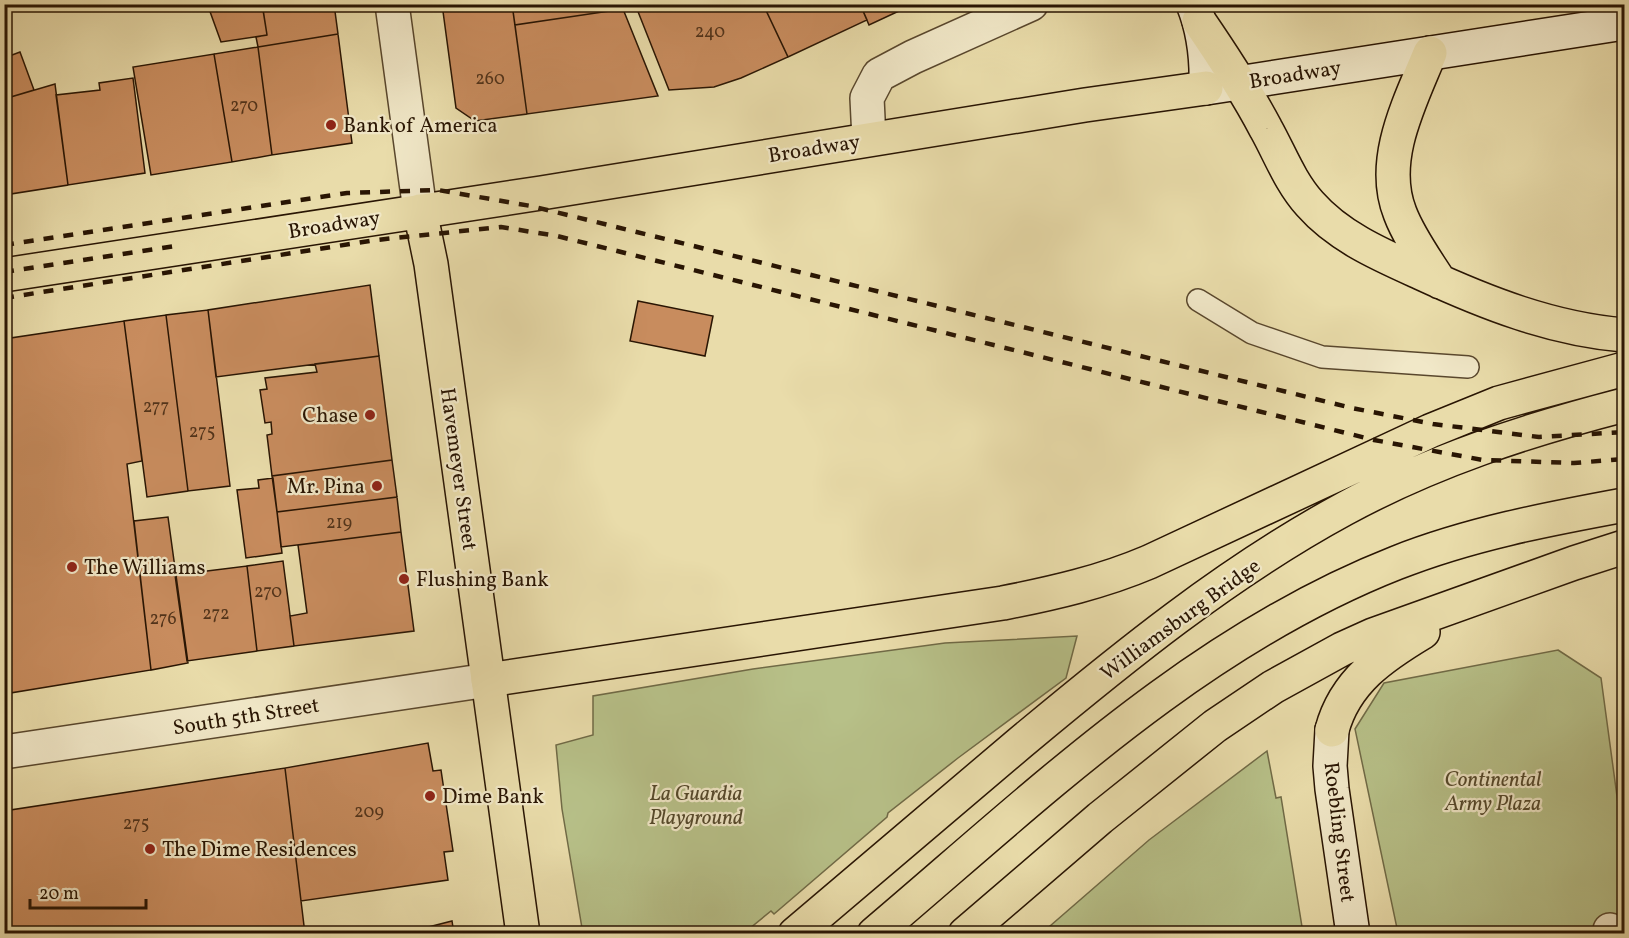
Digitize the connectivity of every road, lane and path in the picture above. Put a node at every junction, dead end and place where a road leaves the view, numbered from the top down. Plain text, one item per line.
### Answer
1 (392, 4) edge
2 (1031, 4) edge
3 (1196, 13) edge
4 (1624, 23) edge
5 (1430, 53) junction
6 (1241, 83) junction
7 (1206, 88) junction
8 (869, 139) junction
9 (420, 211) junction
10 (4, 275) edge
11 (1440, 282) junction
12 (1198, 300) dead end
13 (1624, 335) edge
14 (1468, 368) dead end
15 (1624, 369) edge
16 (1624, 405) edge
17 (1624, 505) edge
18 (1624, 547) edge
19 (1476, 600) junction
20 (488, 680) junction
21 (1332, 730) joint
22 (4, 752) edge
23 (524, 932) edge
24 (795, 933) edge
25 (874, 933) edge
26 (965, 933) edge
27 (1353, 933) edge

1 - 9 street, Havemeyer Street
2 - 8 street
3 - 6 main road
3 - 7 street
4 - 5 street, Broadway
5 - 6 street, Broadway
5 - 11 main road
6 - 7 street, Broadway
6 - 11 main road
7 - 8 main road, Broadway
8 - 9 main road, Broadway
9 - 10 main road, Broadway
9 - 20 main road, Havemeyer Street
11 - 13 main road
12 - 14 lane
15 - 20 main road
16 - 24 main road, Williamsburg Bridge
17 - 25 main road
18 - 19 main road
19 - 21 main road
19 - 26 main road
20 - 22 street, South 5th Street
20 - 23 main road, Havemeyer Street
21 - 27 street, Roebling Street

